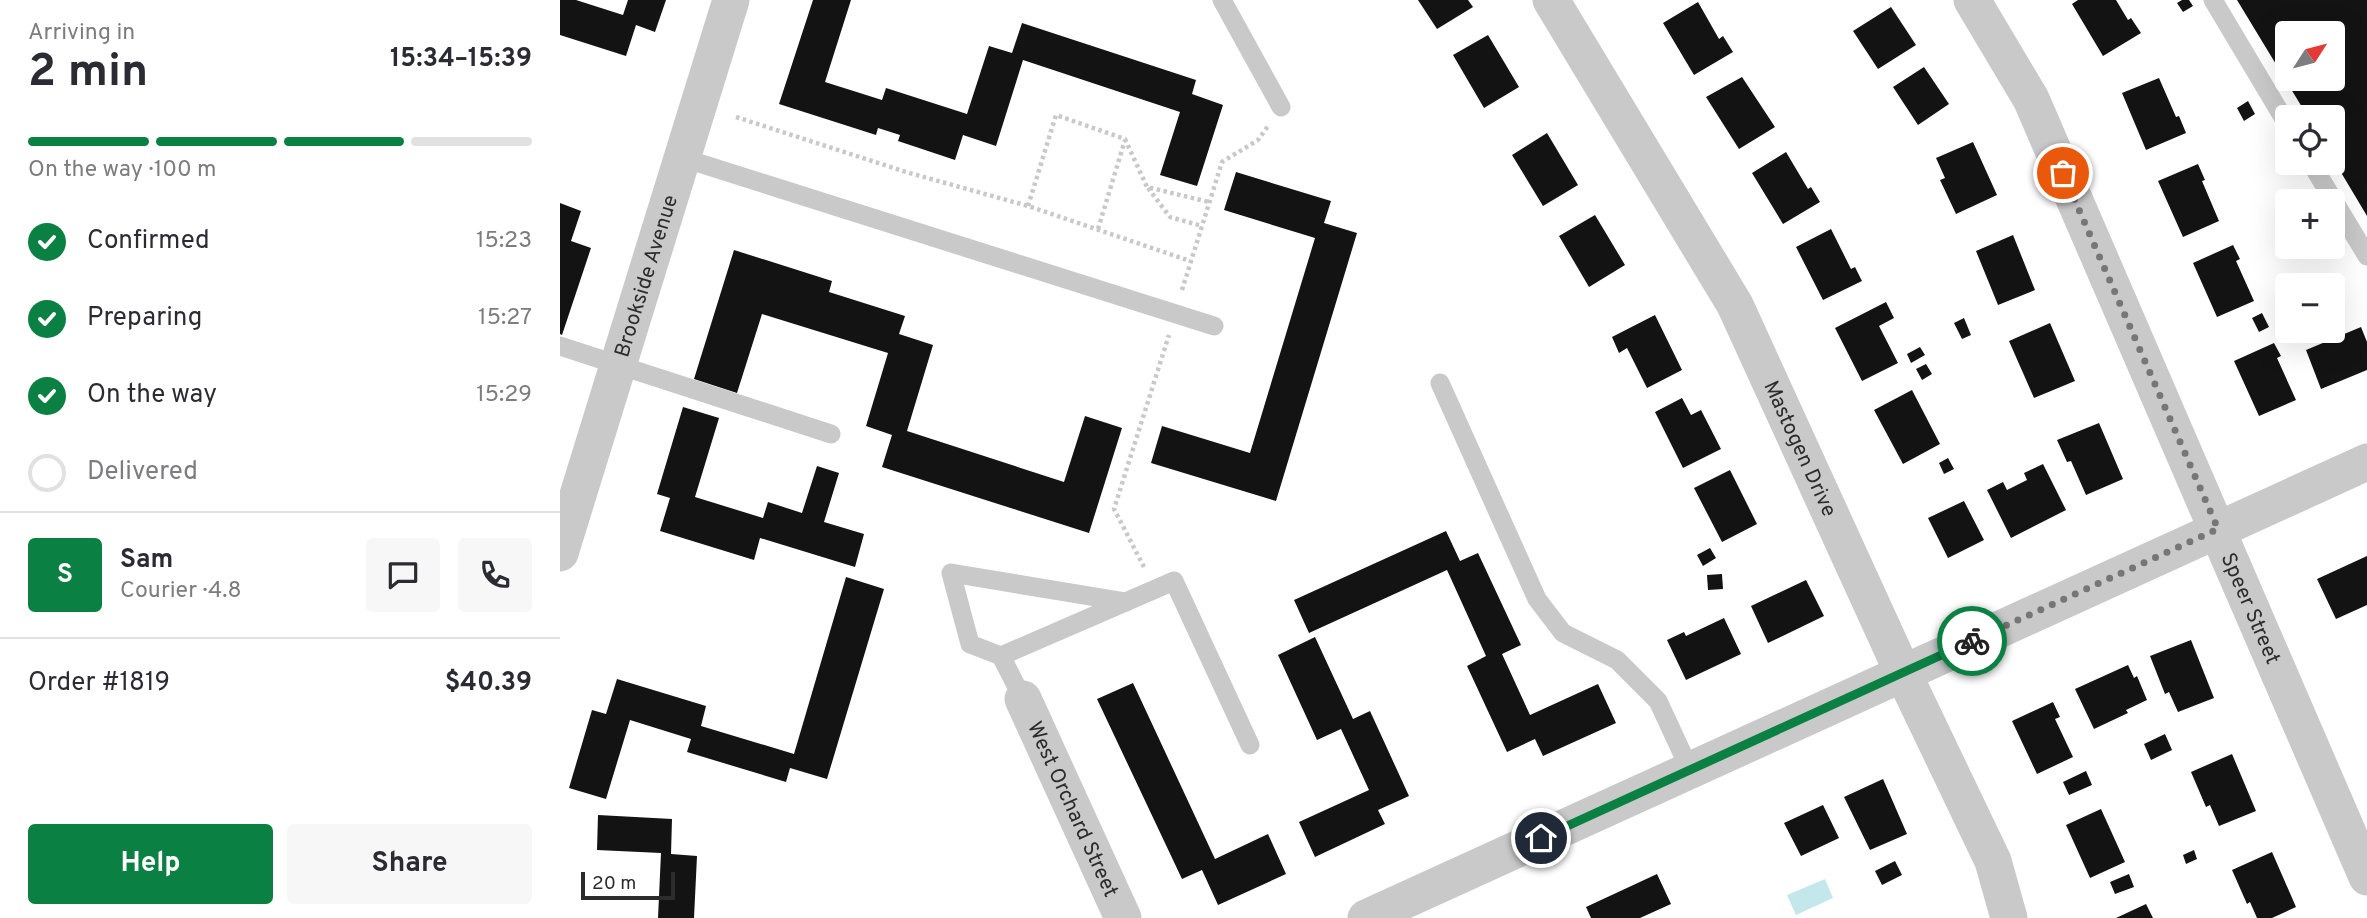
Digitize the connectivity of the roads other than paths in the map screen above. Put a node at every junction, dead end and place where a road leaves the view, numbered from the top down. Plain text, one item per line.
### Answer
1 (731, 0) edge
2 (1222, 0) edge
3 (1551, 0) edge
4 (1972, 0) edge
5 (2213, 0) edge
6 (2276, 105) edge
7 (1281, 107) dead end
8 (683, 158) junction
9 (2318, 175) edge
10 (2367, 256) edge
11 (1214, 326) dead end
12 (560, 346) edge
13 (618, 366) junction
14 (1440, 383) dead end
15 (831, 434) dead end
16 (2367, 462) edge
17 (2218, 529) junction
18 (560, 553) edge
19 (1126, 602) junction
20 (1001, 656) junction
21 (1903, 673) junction
22 (1023, 699) joint
23 (1250, 745) dead end
24 (1690, 770) junction
25 (2367, 877) edge
26 (1124, 918) edge
27 (1366, 918) edge
28 (2009, 918) edge

1 - 8 street, Brookside Avenue
2 - 7 lane
3 - 21 street, Mastogen Drive
4 - 17 street, Speer Street
5 - 6 lane
8 - 11 lane
8 - 13 street, Brookside Avenue
9 - 10 lane
12 - 13 lane
13 - 15 lane
13 - 18 street, Brookside Avenue
14 - 24 lane
16 - 17 street
17 - 21 street
17 - 25 street, Speer Street
19 - 20 lane
19 - 20 lane
19 - 23 lane
20 - 22 lane
21 - 24 street
21 - 28 street, Mastogen Drive
22 - 26 street, West Orchard Street
24 - 27 street

